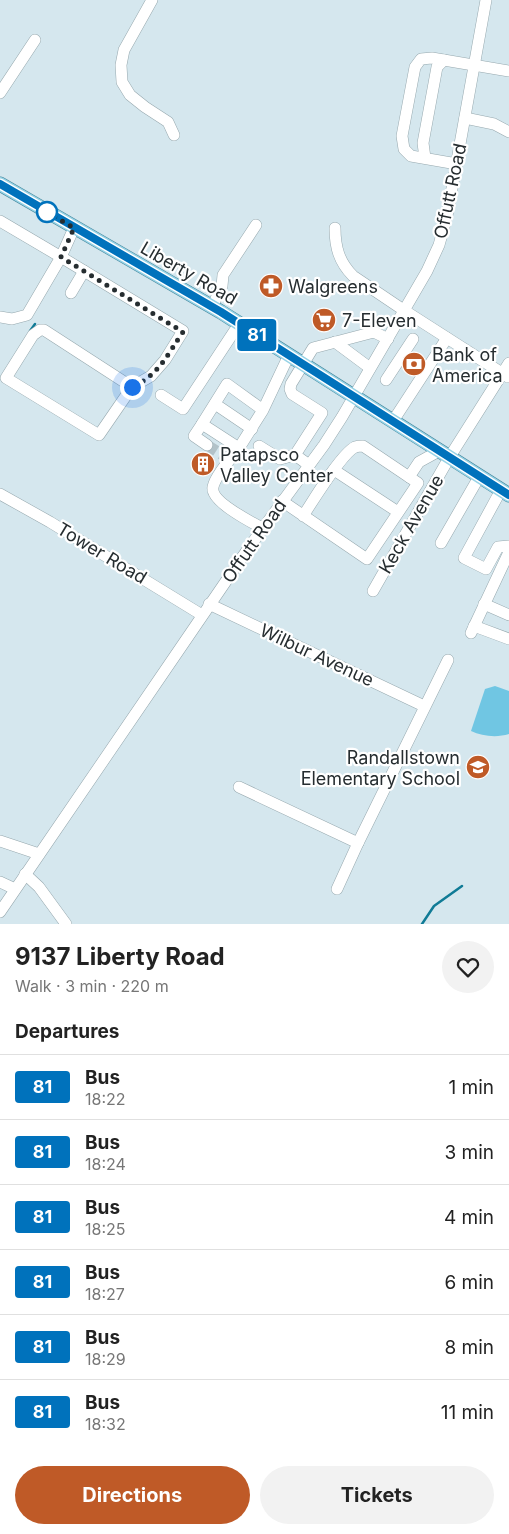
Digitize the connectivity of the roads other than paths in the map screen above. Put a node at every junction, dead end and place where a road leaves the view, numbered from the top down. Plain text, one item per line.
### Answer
1 (152, 0) edge
2 (486, 0) edge
3 (35, 40) dead end
4 (444, 60) junction
5 (474, 65) junction
6 (509, 71) edge
7 (0, 93) edge
8 (465, 118) junction
9 (509, 132) edge
10 (174, 135) dead end
11 (425, 158) junction
12 (457, 164) junction
13 (0, 184) edge
14 (0, 221) edge
15 (256, 225) dead end
16 (74, 228) junction
17 (335, 228) dead end
18 (61, 257) junction
19 (84, 271) junction
20 (71, 293) dead end
21 (212, 307) junction
22 (405, 311) junction
23 (0, 317) edge
24 (239, 324) junction
25 (448, 338) junction
26 (388, 339) junction
27 (413, 339) dead end
28 (335, 342) junction
29 (289, 355) junction
30 (509, 363) edge
31 (303, 364) junction
32 (370, 368) junction
33 (506, 375) edge
34 (386, 380) dead end
35 (132, 387) junction
36 (161, 395) dead end
37 (354, 396) junction
38 (215, 404) junction
39 (263, 410) junction
40 (393, 422) junction
41 (202, 424) junction
42 (252, 429) junction
43 (421, 440) junction
44 (207, 445) tunnel mouth
45 (259, 446) dead end
46 (239, 448) junction
47 (444, 454) junction
48 (295, 455) junction
49 (419, 462) junction
50 (309, 466) junction
51 (334, 470) junction
52 (409, 476) junction
53 (480, 477) junction
54 (505, 492) edge
55 (0, 494) edge
56 (282, 502) junction
57 (398, 512) junction
58 (303, 516) junction
59 (262, 528) junction
60 (441, 542) dead end
61 (509, 546) edge
62 (509, 552) edge
63 (373, 591) dead end
64 (209, 604) junction
65 (484, 604) junction
66 (202, 614) junction
67 (509, 615) edge
68 (509, 639) edge
69 (448, 660) dead end
70 (424, 706) junction
71 (239, 787) dead end
72 (0, 841) edge
73 (358, 843) junction
74 (39, 854) junction
75 (25, 874) junction
76 (0, 882) edge
77 (15, 889) junction
78 (337, 889) dead end
79 (0, 912) edge
80 (66, 924) edge

1 - 10 street
2 - 5 street, Offutt Road
3 - 7 street
4 - 5 street
4 - 11 street
4 - 11 street
5 - 6 street
5 - 8 street, Offutt Road
8 - 9 street
8 - 12 street, Offutt Road
11 - 12 street
12 - 22 street, Offutt Road
13 - 16 main road, Liberty Road
14 - 18 street
15 - 21 street
16 - 18 street
16 - 21 main road, Liberty Road
17 - 22 street
18 - 19 street
18 - 23 street
19 - 20 street
19 - 35 street
21 - 24 main road, Liberty Road
22 - 25 street
22 - 26 street, Offutt Road
24 - 29 main road, Liberty Road
24 - 36 street
25 - 33 street
25 - 40 street
26 - 28 street
26 - 32 street, Offutt Road
27 - 34 street
28 - 31 street
28 - 32 street
29 - 31 main road, Liberty Road
29 - 39 street
30 - 33 street, Keck Avenue
31 - 37 main road, Liberty Road
31 - 48 street
32 - 37 street, Offutt Road
33 - 47 street, Keck Avenue
35 - 35 street
37 - 40 main road, Liberty Road
37 - 50 street, Offutt Road
38 - 39 street
38 - 41 street
38 - 42 street
39 - 42 street
40 - 43 main road, Liberty Road
41 - 44 street
41 - 46 street
42 - 46 street
43 - 47 main road, Liberty Road
43 - 49 street
45 - 48 street
46 - 59 street
47 - 49 street
47 - 53 main road, Liberty Road
47 - 63 street, Keck Avenue
48 - 50 street
49 - 52 street
50 - 56 street, Offutt Road
51 - 52 street
51 - 57 street
51 - 58 street
52 - 57 street
53 - 54 main road, Liberty Road
53 - 60 street
54 - 61 street
55 - 66 street, Tower Road
56 - 58 street
56 - 59 street, Offutt Road
57 - 58 street
59 - 64 street, Offutt Road
62 - 65 street
64 - 66 street, Offutt Road
64 - 70 street, Wilbur Avenue
65 - 67 street
65 - 68 street
66 - 74 street, Offutt Road
69 - 70 street
70 - 73 street
71 - 73 street
72 - 74 street
73 - 78 street
74 - 75 street, Offutt Road
75 - 77 street, Offutt Road
75 - 80 street
76 - 77 street
77 - 79 street, Offutt Road

